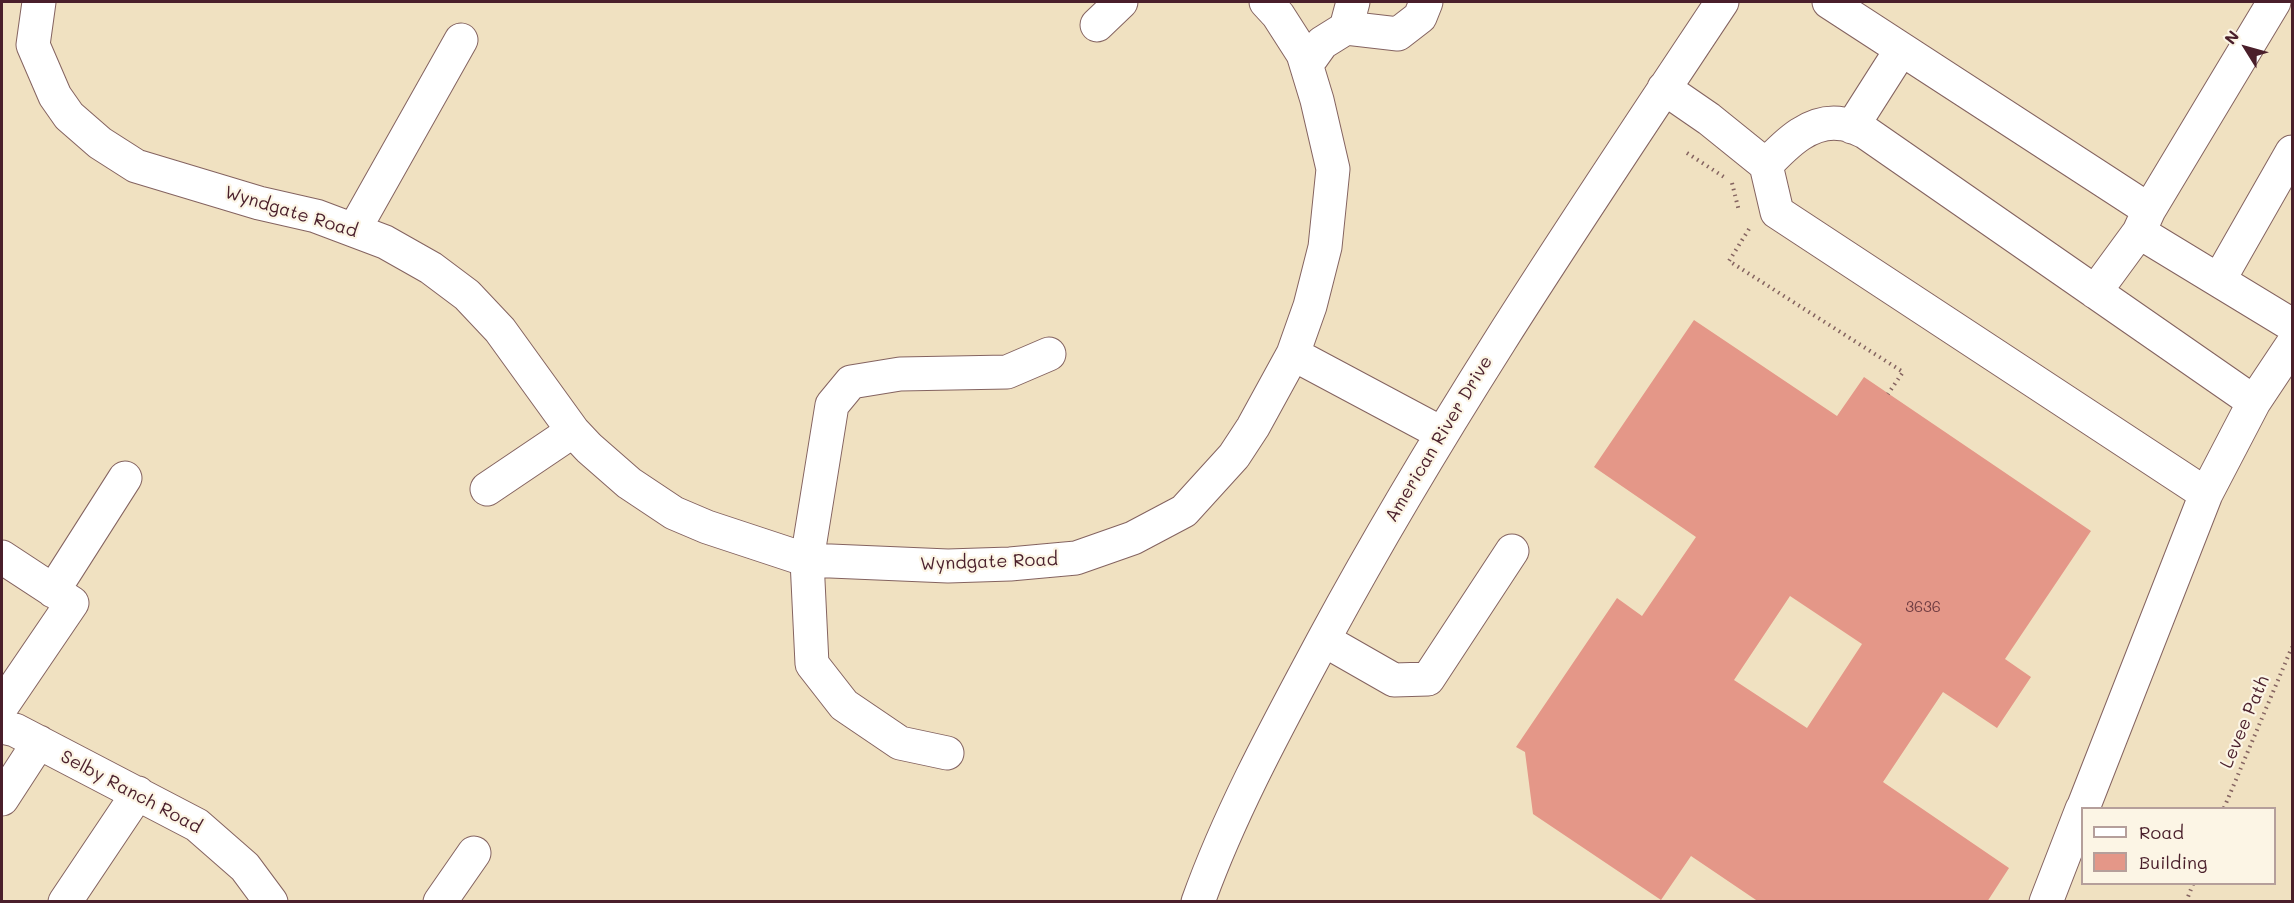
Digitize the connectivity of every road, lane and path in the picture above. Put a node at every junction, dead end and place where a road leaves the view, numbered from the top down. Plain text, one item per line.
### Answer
1 (39, 2) edge
2 (1121, 2) edge
3 (1266, 2) edge
4 (1426, 2) edge
5 (1722, 2) edge
6 (1829, 2) edge
7 (2274, 2) edge
8 (1349, 15) edge
9 (1098, 25) dead end
10 (461, 40) dead end
11 (1901, 50) junction
12 (1307, 64) junction
13 (1664, 88) junction
14 (1852, 127) junction
15 (2292, 152) edge
16 (1687, 153) dead end
17 (1767, 165) junction
18 (1741, 216) dead end
19 (1746, 221) dead end
20 (2144, 221) junction
21 (354, 230) junction
22 (2219, 280) junction
23 (2095, 292) junction
24 (2292, 325) edge
25 (2292, 345) edge
26 (1049, 354) dead end
27 (1293, 354) junction
28 (1888, 394) dead end
29 (2254, 402) junction
30 (573, 431) junction
31 (1441, 433) junction
32 (125, 478) dead end
33 (487, 489) dead end
34 (2206, 494) junction
35 (1512, 551) dead end
36 (2, 557) edge
37 (807, 560) junction
38 (53, 591) junction
39 (1324, 640) junction
40 (2292, 647) edge
41 (2, 706) edge
42 (2, 727) edge
43 (39, 742) junction
44 (947, 753) dead end
45 (138, 793) junction
46 (2, 799) edge
47 (2084, 807) edge
48 (2224, 807) edge
49 (2081, 814) edge
50 (474, 852) dead end
51 (2193, 885) edge
52 (65, 902) edge
53 (271, 902) edge
54 (440, 902) edge
55 (1198, 902) edge
56 (2046, 902) edge
57 (2186, 902) edge

1 - 21 street, Wyndgate Road
2 - 9 street
3 - 12 street, Wyndgate Road
4 - 8 street
5 - 13 street, American River Drive
6 - 11 street
7 - 20 street
8 - 12 street
10 - 21 street
11 - 14 street
11 - 20 street
12 - 27 street, Wyndgate Road
13 - 17 street
13 - 31 street, American River Drive
14 - 17 street
14 - 23 street
15 - 22 street
16 - 18 path
17 - 34 street
19 - 28 path
20 - 22 street
20 - 23 street
21 - 30 street, Wyndgate Road
22 - 24 street
23 - 29 street
25 - 29 street
26 - 37 street
27 - 31 street
27 - 37 street, Wyndgate Road
29 - 34 street
30 - 33 street
30 - 37 street, Wyndgate Road
31 - 39 street, American River Drive
32 - 38 street
34 - 47 street
35 - 39 street
36 - 38 street
37 - 44 street
38 - 41 street
39 - 55 street, American River Drive
40 - 48 path, Levee Path
42 - 43 street, Selby Ranch Road
43 - 45 street, Selby Ranch Road
43 - 46 street
45 - 52 street
45 - 53 street, Selby Ranch Road
49 - 56 street
50 - 54 street
51 - 57 path

